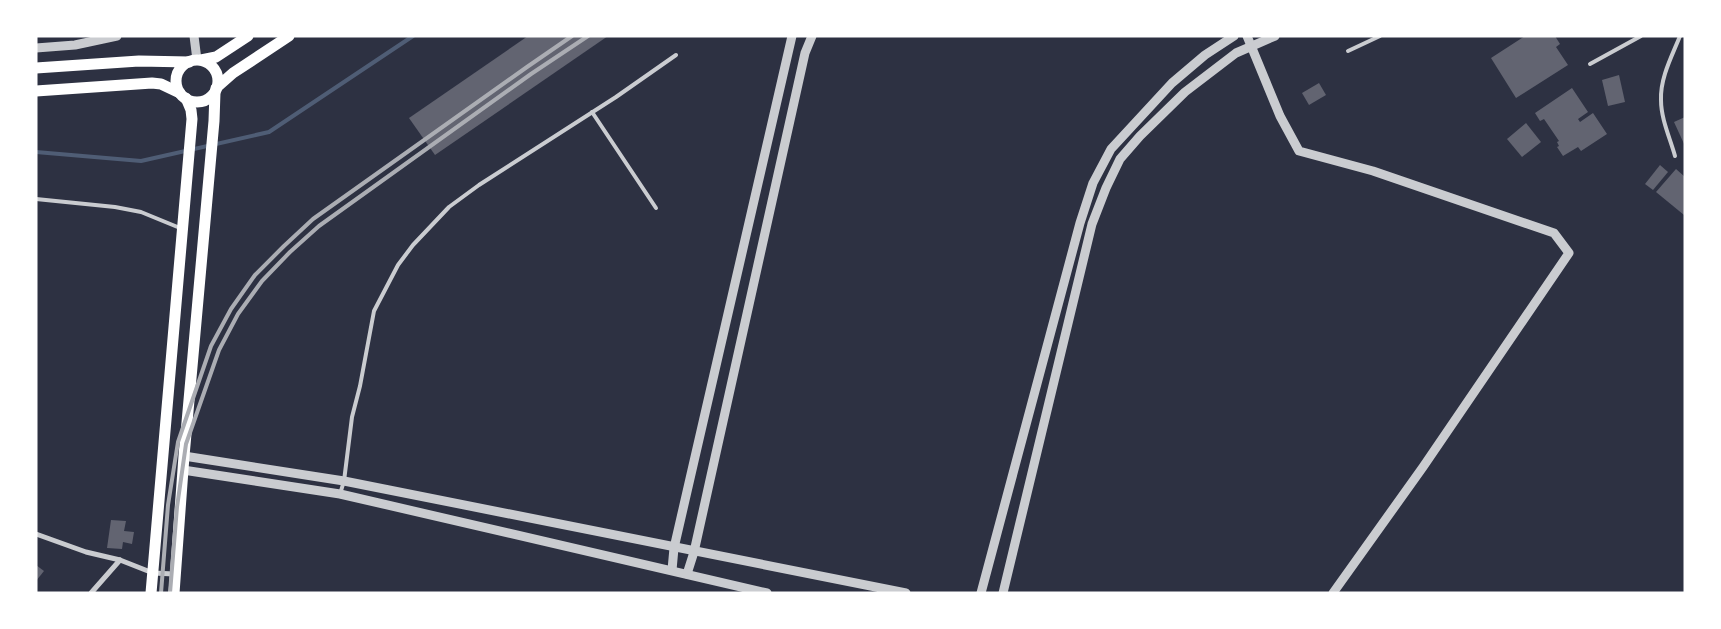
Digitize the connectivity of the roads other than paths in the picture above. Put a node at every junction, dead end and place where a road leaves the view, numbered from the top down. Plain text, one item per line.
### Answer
1 (117, 36) edge
2 (194, 36) edge
3 (248, 36) edge
4 (289, 36) edge
5 (792, 36) edge
6 (812, 36) edge
7 (1234, 36) edge
8 (1247, 36) edge
9 (1275, 36) edge
10 (1380, 36) edge
11 (1641, 36) edge
12 (1680, 36) edge
13 (1250, 47) junction
14 (36, 48) edge
15 (1348, 51) dead end
16 (676, 55) dead end
17 (195, 61) junction
18 (1590, 64) dead end
19 (36, 68) edge
20 (215, 90) junction
21 (36, 91) edge
22 (183, 96) junction
23 (592, 112) junction
24 (1675, 156) dead end
25 (36, 199) edge
26 (656, 208) dead end
27 (182, 228) junction
28 (184, 456) junction
29 (183, 470) junction
30 (344, 482) junction
31 (340, 494) junction
32 (36, 534) edge
33 (674, 548) junction
34 (694, 552) junction
35 (120, 560) junction
36 (672, 570) junction
37 (153, 573) junction
38 (175, 574) junction
39 (688, 574) junction
40 (91, 593) edge
41 (151, 593) edge
42 (174, 593) edge
43 (767, 593) edge
44 (906, 593) edge
45 (981, 593) edge
46 (1003, 593) edge
47 (1333, 593) edge

1 - 14 street
2 - 17 street
3 - 17 main road
4 - 20 main road
5 - 33 street
6 - 34 street
7 - 45 street
8 - 13 street
9 - 13 street
10 - 15 lane
11 - 18 lane
12 - 24 lane
13 - 46 street
13 - 47 street
16 - 23 lane
17 - 19 main road
17 - 20 main road
17 - 22 main road
20 - 22 main road
20 - 28 main road
21 - 22 main road
22 - 27 main road
23 - 26 lane
23 - 30 lane
25 - 27 lane
27 - 37 main road
28 - 29 main road
28 - 30 street
29 - 31 street
29 - 38 main road
30 - 31 lane
30 - 33 street
31 - 36 street
32 - 35 street
33 - 34 street
33 - 36 street
34 - 39 street
34 - 44 street
35 - 37 street
35 - 40 street
36 - 39 street
37 - 38 street
37 - 41 main road
38 - 42 main road
39 - 43 street

